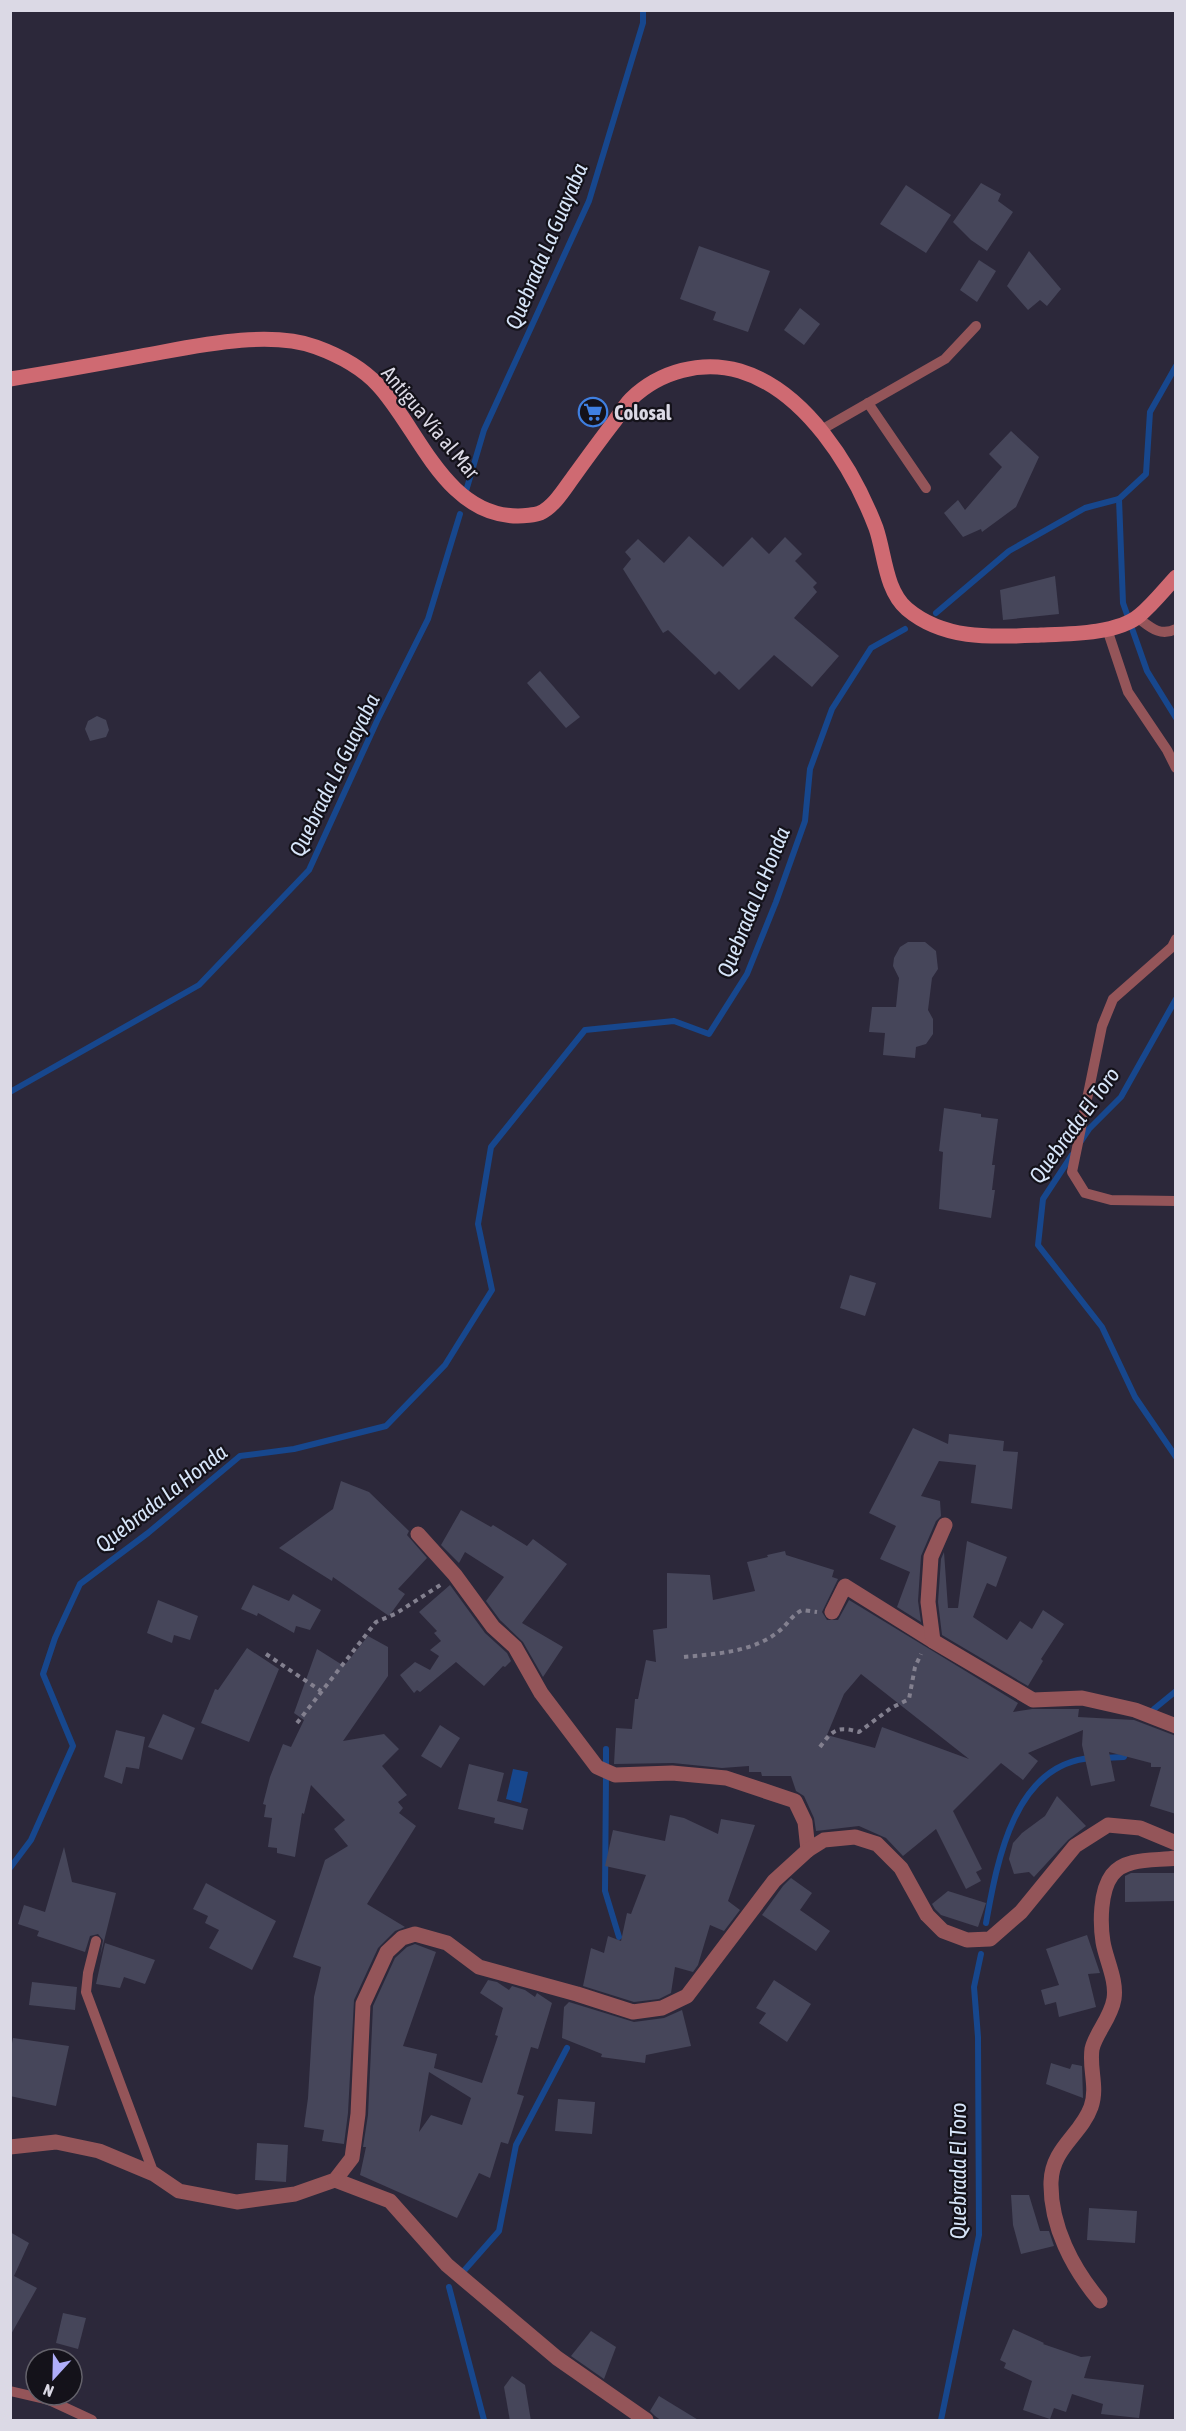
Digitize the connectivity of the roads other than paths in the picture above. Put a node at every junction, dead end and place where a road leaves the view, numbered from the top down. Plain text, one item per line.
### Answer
1 (976, 326) dead end
2 (10, 380) edge
3 (868, 403) junction
4 (821, 430) junction
5 (926, 488) dead end
6 (1176, 577) edge
7 (1137, 618) junction
8 (1111, 628) junction
9 (1176, 629) edge
10 (1176, 768) edge
11 (1176, 939) edge
12 (1176, 1201) edge
13 (945, 1525) dead end
14 (418, 1534) dead end
15 (832, 1611) road end
16 (933, 1641) junction
17 (1176, 1726) edge
18 (1176, 1843) edge
19 (808, 1850) junction
20 (1176, 1858) edge
21 (96, 1941) dead end
22 (10, 2147) edge
23 (154, 2174) junction
24 (334, 2180) junction
25 (1100, 2301) dead end
26 (10, 2391) edge
27 (92, 2421) edge
28 (646, 2421) edge

1 - 3 lane
2 - 4 main road, Antigua Vía al Mar
3 - 4 lane
3 - 5 lane
4 - 8 main road, Antigua Vía al Mar
6 - 7 main road, Antigua Vía al Mar
7 - 8 main road, Antigua Vía al Mar
7 - 9 lane
8 - 10 lane
11 - 12 lane
13 - 16 street
14 - 19 street
15 - 16 street
16 - 17 street
18 - 19 street
19 - 24 street
20 - 25 street
21 - 23 lane
22 - 23 street
23 - 24 street
24 - 28 street
26 - 27 lane

